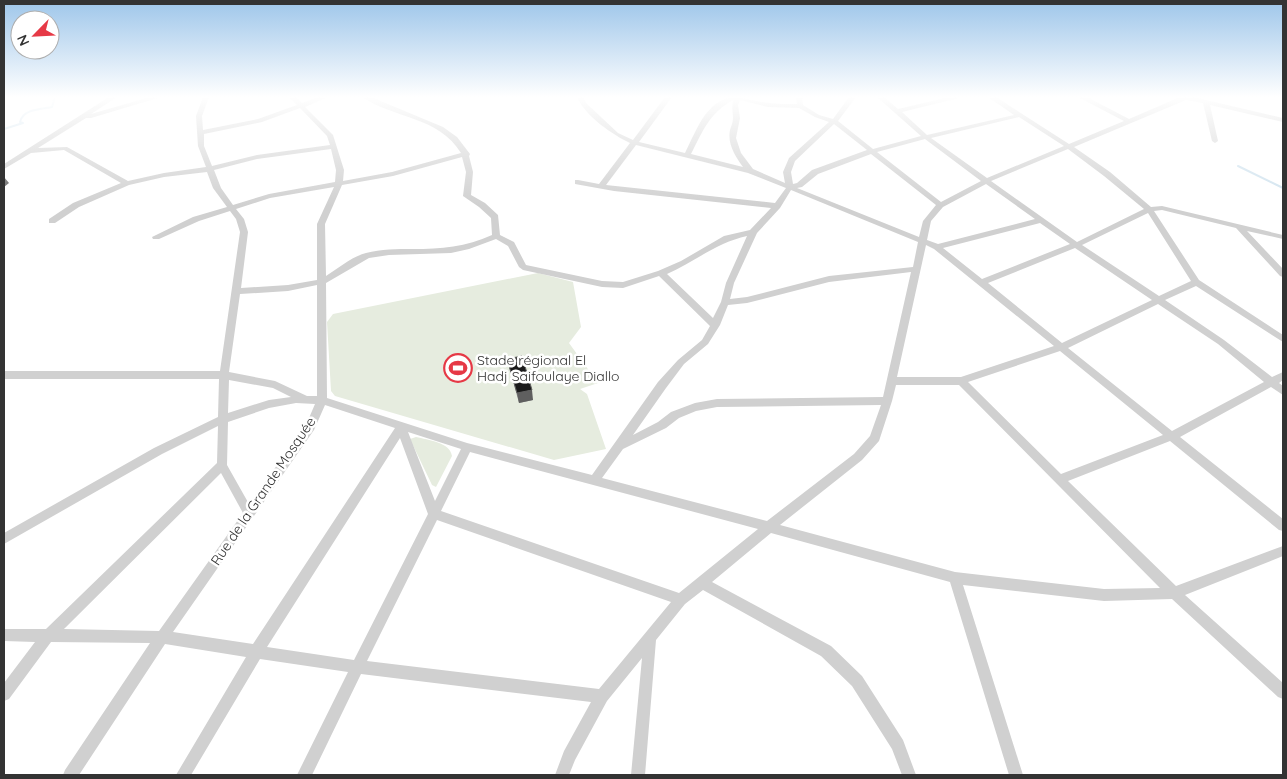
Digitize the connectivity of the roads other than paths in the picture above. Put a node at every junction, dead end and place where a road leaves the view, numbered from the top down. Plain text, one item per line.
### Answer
1 (59, 133) edge
2 (201, 133) edge
3 (328, 133) edge
4 (450, 133) edge
5 (615, 133) edge
6 (643, 133) edge
7 (699, 133) edge
8 (734, 133) edge
9 (821, 133) edge
10 (850, 133) edge
11 (922, 133) edge
12 (942, 133) edge
13 (1049, 133) edge
14 (1101, 133) edge
15 (1213, 133) edge
16 (926, 137) junction
17 (1215, 140) dead end
18 (636, 143) junction
19 (333, 147) junction
20 (1070, 147) junction
21 (31, 151) junction
22 (872, 151) junction
23 (467, 154) junction
24 (687, 155) junction
25 (4, 167) edge
26 (210, 169) junction
27 (750, 171) junction
28 (986, 181) junction
29 (578, 182) dead end
30 (339, 183) junction
31 (127, 184) junction
32 (602, 186) junction
33 (790, 187) junction
34 (940, 205) junction
35 (777, 206) junction
36 (230, 207) junction
37 (1150, 209) junction
38 (1041, 220) junction
39 (52, 221) dead end
40 (1240, 228) junction
41 (753, 232) junction
42 (496, 236) junction
43 (156, 237) dead end
44 (1283, 237) edge
45 (922, 240) junction
46 (1076, 245) junction
47 (937, 247) junction
48 (915, 269) junction
49 (661, 272) junction
50 (1283, 274) edge
51 (320, 282) junction
52 (983, 282) junction
53 (1196, 282) junction
54 (235, 291) junction
55 (725, 302) junction
56 (1160, 302) junction
57 (716, 325) junction
58 (1283, 339) edge
59 (1062, 347) junction
60 (4, 375) edge
61 (224, 375) junction
62 (1283, 376) edge
63 (891, 381) junction
64 (961, 381) junction
65 (1272, 382) junction
66 (1283, 391) edge
67 (304, 398) junction
68 (322, 400) junction
69 (887, 402) junction
70 (223, 420) junction
71 (401, 427) junction
72 (1172, 436) junction
73 (618, 446) junction
74 (467, 447) junction
75 (222, 465) junction
76 (1060, 480) junction
77 (594, 481) junction
78 (249, 514) junction
79 (434, 514) junction
80 (1283, 526) edge
81 (769, 527) junction
82 (4, 539) edge
83 (1283, 551) edge
84 (955, 578) junction
85 (702, 583) junction
86 (1174, 593) junction
87 (681, 600) junction
88 (4, 635) edge
89 (48, 637) junction
90 (162, 637) junction
91 (650, 638) junction
92 (257, 652) junction
93 (358, 667) junction
94 (1283, 692) edge
95 (4, 694) edge
96 (602, 696) junction
97 (70, 775) edge
98 (182, 775) edge
99 (304, 775) edge
100 (562, 775) edge
101 (638, 775) edge
102 (909, 775) edge
103 (1016, 775) edge

1 - 21 street
2 - 26 street
3 - 19 street
4 - 23 street
5 - 18 street
6 - 18 street
7 - 24 street
8 - 27 street
9 - 33 street
10 - 22 street
11 - 16 street
12 - 16 street
13 - 20 street
14 - 20 street
15 - 17 street
16 - 22 street
16 - 28 street
18 - 24 street
18 - 32 street
19 - 26 street
19 - 30 street
20 - 28 street
20 - 37 street
21 - 25 street
21 - 31 street
22 - 33 street
22 - 34 street
23 - 30 street
23 - 42 street
24 - 27 street
26 - 31 street
26 - 36 street
27 - 33 street
28 - 34 street
28 - 38 street
29 - 32 street
30 - 36 street
30 - 51 street, Rue de la Grande Mosquée
31 - 39 street
32 - 35 street
33 - 35 street
33 - 45 street
34 - 45 street
35 - 41 street
36 - 43 street
36 - 54 street
37 - 40 street
37 - 46 street
37 - 53 street
38 - 46 street
38 - 47 street
40 - 44 street
40 - 50 street
41 - 49 street
41 - 55 street
42 - 49 street
42 - 51 street
45 - 47 street
45 - 48 street
46 - 52 street
46 - 56 street
47 - 52 street
48 - 55 street
48 - 63 street
49 - 57 street
51 - 54 street
51 - 68 street, Rue de la Grande Mosquée
52 - 59 street
53 - 56 street
53 - 58 street
54 - 61 street
55 - 57 street
56 - 59 street
56 - 65 street
57 - 73 street
59 - 64 street
59 - 72 street
60 - 61 street
61 - 67 street
61 - 70 street
62 - 65 street
63 - 64 street
63 - 69 street
64 - 76 street
65 - 66 street
65 - 72 street
67 - 68 street
67 - 70 street
68 - 71 street
68 - 78 street, Rue de la Grande Mosquée
69 - 73 street
69 - 81 street
70 - 75 street
70 - 82 street
71 - 74 street
71 - 79 street
71 - 92 street
72 - 76 street
72 - 80 street
73 - 77 street
74 - 77 street
74 - 79 street
75 - 78 street
75 - 89 street
76 - 86 street
77 - 81 street
78 - 90 street, Rue de la Grande Mosquée
79 - 87 street
79 - 93 street
81 - 84 street
81 - 85 street
83 - 86 street
84 - 86 street
84 - 103 street
85 - 87 street
85 - 102 street
86 - 94 street
87 - 91 street
88 - 89 street
89 - 90 street
89 - 95 street
90 - 92 street
90 - 97 street, Rue de la Grande Mosquée
91 - 96 street
91 - 101 street
92 - 93 street
92 - 98 street
93 - 96 street
93 - 99 street
96 - 100 street

